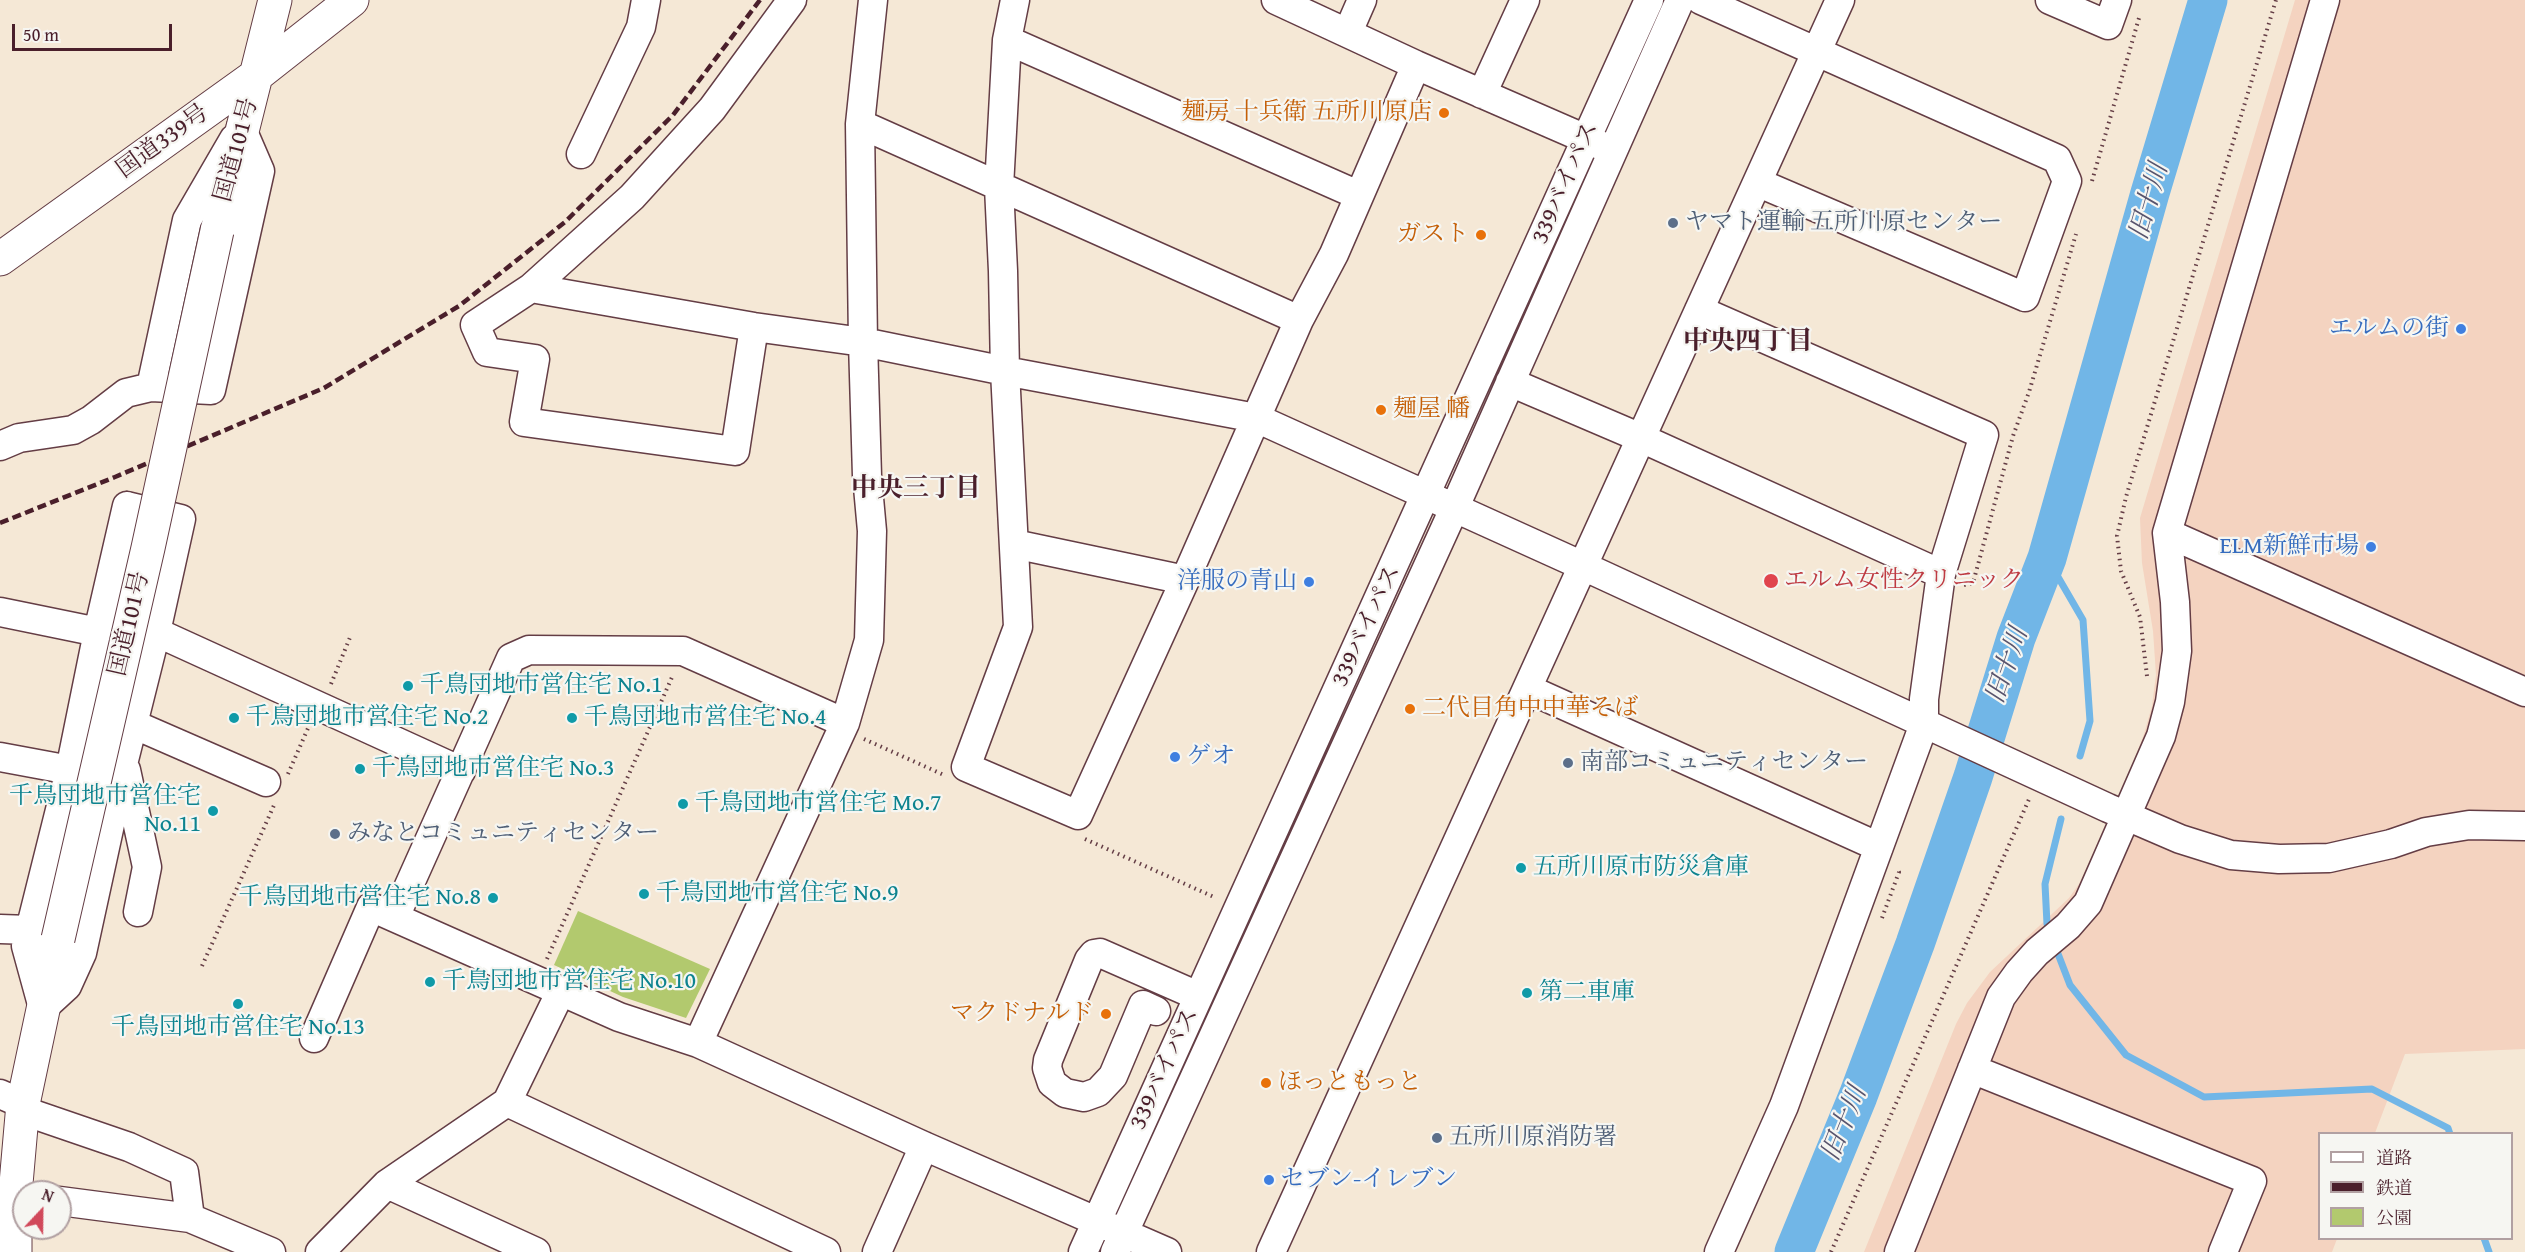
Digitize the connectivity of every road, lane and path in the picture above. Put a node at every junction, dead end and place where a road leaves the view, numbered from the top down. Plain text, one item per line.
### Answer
1 (275, 0) edge
2 (352, 0) edge
3 (646, 0) edge
4 (792, 0) edge
5 (873, 0) edge
6 (1015, 0) edge
7 (1276, 0) edge
8 (1362, 0) edge
9 (1525, 0) edge
10 (1649, 0) edge
11 (1680, 0) edge
12 (1701, 0) edge
13 (1840, 0) edge
14 (2050, 0) edge
15 (2276, 0) edge
16 (2325, 0) edge
17 (2129, 6) edge
18 (1348, 32) junction
19 (1007, 40) junction
20 (1817, 52) junction
21 (1416, 65) junction
22 (258, 74) junction
23 (1482, 94) junction
24 (860, 124) junction
25 (241, 127) junction
26 (1586, 139) junction
27 (1612, 150) junction
28 (581, 154) dead end
29 (1759, 183) junction
30 (999, 187) junction
31 (2089, 192) dead end
32 (1358, 195) junction
33 (2079, 225) dead end
34 (0, 259) edge
35 (531, 288) junction
36 (1699, 310) junction
37 (1299, 320) junction
38 (754, 327) junction
39 (863, 342) junction
40 (1005, 372) junction
41 (1510, 382) junction
42 (151, 387) junction
43 (1256, 418) junction
44 (1641, 438) junction
45 (0, 446) edge
46 (1426, 496) junction
47 (1454, 509) junction
48 (2168, 533) junction
49 (1014, 544) junction
50 (1583, 566) junction
51 (1185, 580) junction
52 (1949, 580) junction
53 (0, 612) edge
54 (98, 632) junction
55 (156, 632) junction
56 (351, 635) dead end
57 (677, 666) dead end
58 (2147, 682) dead end
59 (1528, 689) junction
60 (2525, 692) edge
61 (326, 694) dead end
62 (313, 717) dead end
63 (844, 723) junction
64 (133, 724) junction
65 (1931, 728) junction
66 (0, 757) edge
67 (124, 760) junction
68 (70, 770) junction
69 (461, 771) junction
70 (276, 786) junction
71 (2032, 792) dead end
72 (2118, 812) junction
73 (2525, 826) edge
74 (1879, 847) junction
75 (138, 912) dead end
76 (395, 917) junction
77 (0, 929) edge
78 (44, 934) junction
79 (202, 966) dead end
80 (543, 968) dead end
81 (561, 991) junction
82 (1198, 996) junction
83 (43, 1008) junction
84 (1156, 1011) dead end
85 (314, 1038) dead end
86 (698, 1043) junction
87 (1972, 1069) junction
88 (507, 1102) junction
89 (16, 1103) edge
90 (924, 1146) junction
91 (14, 1180) edge
92 (387, 1184) junction
93 (72, 1203) edge
94 (190, 1218) junction
95 (1095, 1222) junction
96 (1119, 1243) edge
97 (271, 1252) edge
98 (320, 1252) edge
99 (536, 1252) edge
100 (826, 1252) edge
101 (877, 1252) edge
102 (1083, 1252) edge
103 (1167, 1252) edge
104 (1271, 1252) edge
105 (1719, 1252) edge
106 (1831, 1252) edge
107 (1899, 1252) edge
108 (2223, 1252) edge

1 - 22 highway, 国道101号
2 - 22 highway, 国道339号
3 - 28 street
4 - 35 street
5 - 24 street
6 - 19 street
7 - 18 street
8 - 18 street
9 - 23 street
10 - 26 street, 339バイパス
11 - 27 street
12 - 20 street
13 - 20 street
14 - 17 street
15 - 58 path
16 - 48 street
17 - 31 path
18 - 21 street
19 - 30 street
19 - 32 street
20 - 29 street
20 - 29 street
21 - 23 street
21 - 32 street
22 - 25 highway, 国道101号
22 - 34 highway, 国道339号
23 - 26 street
24 - 30 street
24 - 39 street
25 - 42 street
25 - 42 street
25 - 78 highway, 国道101号, bridge
26 - 27 street
26 - 46 street, 339バイパス
27 - 41 street
29 - 36 street
30 - 37 street
30 - 40 street
32 - 37 street
33 - 52 path
35 - 38 street
35 - 38 street
36 - 44 street
36 - 52 street
37 - 43 street
38 - 39 street
39 - 40 street
39 - 63 street
40 - 43 street
40 - 49 street
41 - 44 street
41 - 47 street
42 - 45 street
43 - 46 street
43 - 51 street
44 - 50 street
44 - 52 street
46 - 47 street
46 - 82 street, 339バイパス
47 - 50 street
47 - 96 street
48 - 60 street
48 - 72 street
49 - 51 street
49 - 51 street
50 - 59 street
50 - 65 street
52 - 65 street
53 - 54 street
54 - 55 street
54 - 68 street
55 - 64 street
55 - 69 street
56 - 61 path
57 - 80 path
59 - 74 street
59 - 104 street
62 - 70 path
63 - 69 street
63 - 86 street
64 - 67 street
64 - 70 street
65 - 72 street
65 - 74 street
66 - 68 street
67 - 75 street
67 - 83 street
68 - 78 street
69 - 76 street
70 - 79 path
71 - 106 path
72 - 73 street
72 - 87 street
74 - 105 street
76 - 81 street
76 - 85 street
77 - 78 street
78 - 83 highway, 国道101号
81 - 86 street
81 - 88 street
82 - 84 street
82 - 95 street, 339バイパス
83 - 89 highway, 国道101号
86 - 90 street
87 - 107 street
87 - 108 street
88 - 92 street
88 - 100 street
89 - 91 highway, 国道101号
89 - 94 street
90 - 95 street
90 - 101 street
92 - 98 street
92 - 99 street
93 - 94 street
94 - 97 street
95 - 96 street
95 - 102 street, 339バイパス
96 - 103 street

